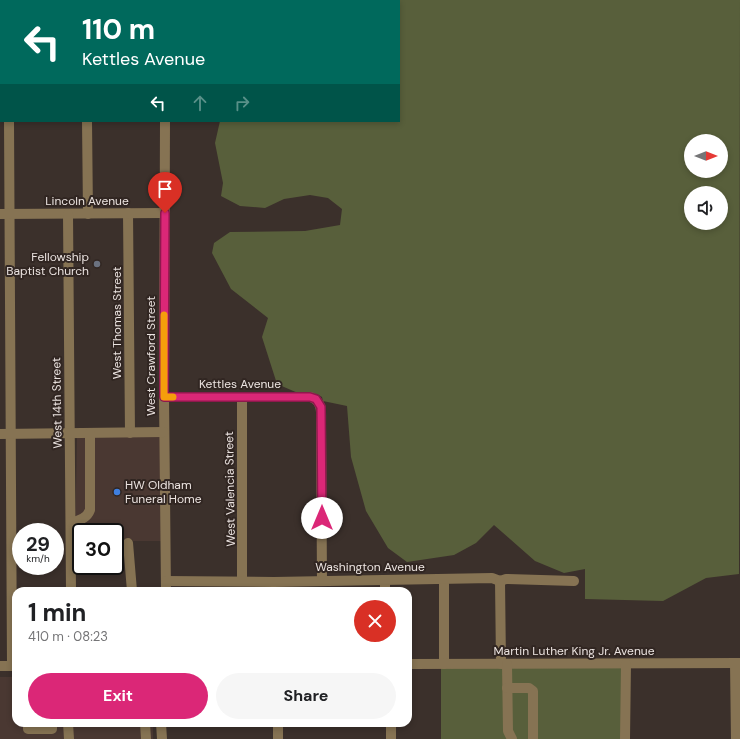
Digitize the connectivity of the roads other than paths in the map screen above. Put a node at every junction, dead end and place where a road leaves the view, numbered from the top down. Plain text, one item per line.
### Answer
1 (9, 122) edge
2 (87, 122) edge
3 (165, 122) edge
4 (128, 213) junction
5 (165, 213) junction
6 (4, 214) edge
7 (68, 214) junction
8 (88, 214) junction
9 (164, 397) junction
10 (242, 397) junction
11 (164, 432) junction
12 (90, 433) junction
13 (130, 433) junction
14 (5, 434) edge
15 (70, 434) junction
16 (71, 522) junction
17 (128, 543) dead end
18 (385, 580) junction
19 (444, 580) junction
20 (242, 581) junction
21 (322, 581) junction
22 (500, 581) junction
23 (574, 581) dead end
24 (166, 586) edge
25 (274, 586) edge
26 (71, 587) edge
27 (132, 587) edge
28 (385, 587) edge
29 (12, 614) edge
30 (738, 663) edge
31 (412, 664) edge
32 (444, 664) junction
33 (504, 664) junction
34 (626, 664) junction
35 (0, 666) edge
36 (12, 666) edge
37 (507, 688) junction
38 (738, 720) edge
39 (28, 727) edge
40 (52, 727) edge
41 (68, 727) edge
42 (146, 727) edge
43 (161, 727) edge
44 (278, 727) edge
45 (391, 727) edge
46 (69, 739) edge
47 (146, 739) edge
48 (162, 739) edge
49 (278, 739) edge
50 (391, 739) edge
51 (512, 739) edge
52 (533, 739) edge
53 (625, 739) edge
54 (736, 739) edge

1 - 6 street
2 - 8 street
3 - 5 street, West Crawford Street
4 - 5 street, Lincoln Avenue
4 - 8 street, Lincoln Avenue
4 - 13 street, West Thomas Street
5 - 9 street, West Crawford Street
6 - 7 street, Lincoln Avenue
6 - 14 street
7 - 8 street, Lincoln Avenue
7 - 15 street, West 14th Street
9 - 10 street, Kettles Avenue
9 - 11 street, West Crawford Street
10 - 20 street, West Valencia Street
10 - 21 street, Kettles Avenue
11 - 13 street
11 - 24 street, West Crawford Street
12 - 13 street
12 - 15 street
12 - 16 street
14 - 15 street
14 - 29 street
15 - 16 street, West 14th Street
16 - 26 street, West 14th Street
17 - 27 street
18 - 19 street, Washington Avenue
18 - 21 street, Washington Avenue
18 - 28 street
19 - 22 street, Washington Avenue
19 - 32 street
20 - 24 street, Washington Avenue
20 - 25 street, Washington Avenue
21 - 25 street, Washington Avenue
22 - 23 street, Washington Avenue
22 - 33 street
30 - 34 street, Martin Luther King Jr. Avenue
30 - 38 street
31 - 32 street, Martin Luther King Jr. Avenue
32 - 33 street, Martin Luther King Jr. Avenue
33 - 34 street, Martin Luther King Jr. Avenue
33 - 37 street
34 - 53 street
35 - 36 street
37 - 51 street
37 - 52 street
38 - 54 street
39 - 40 street
41 - 46 street
42 - 47 street
43 - 48 street
44 - 49 street
45 - 50 street

